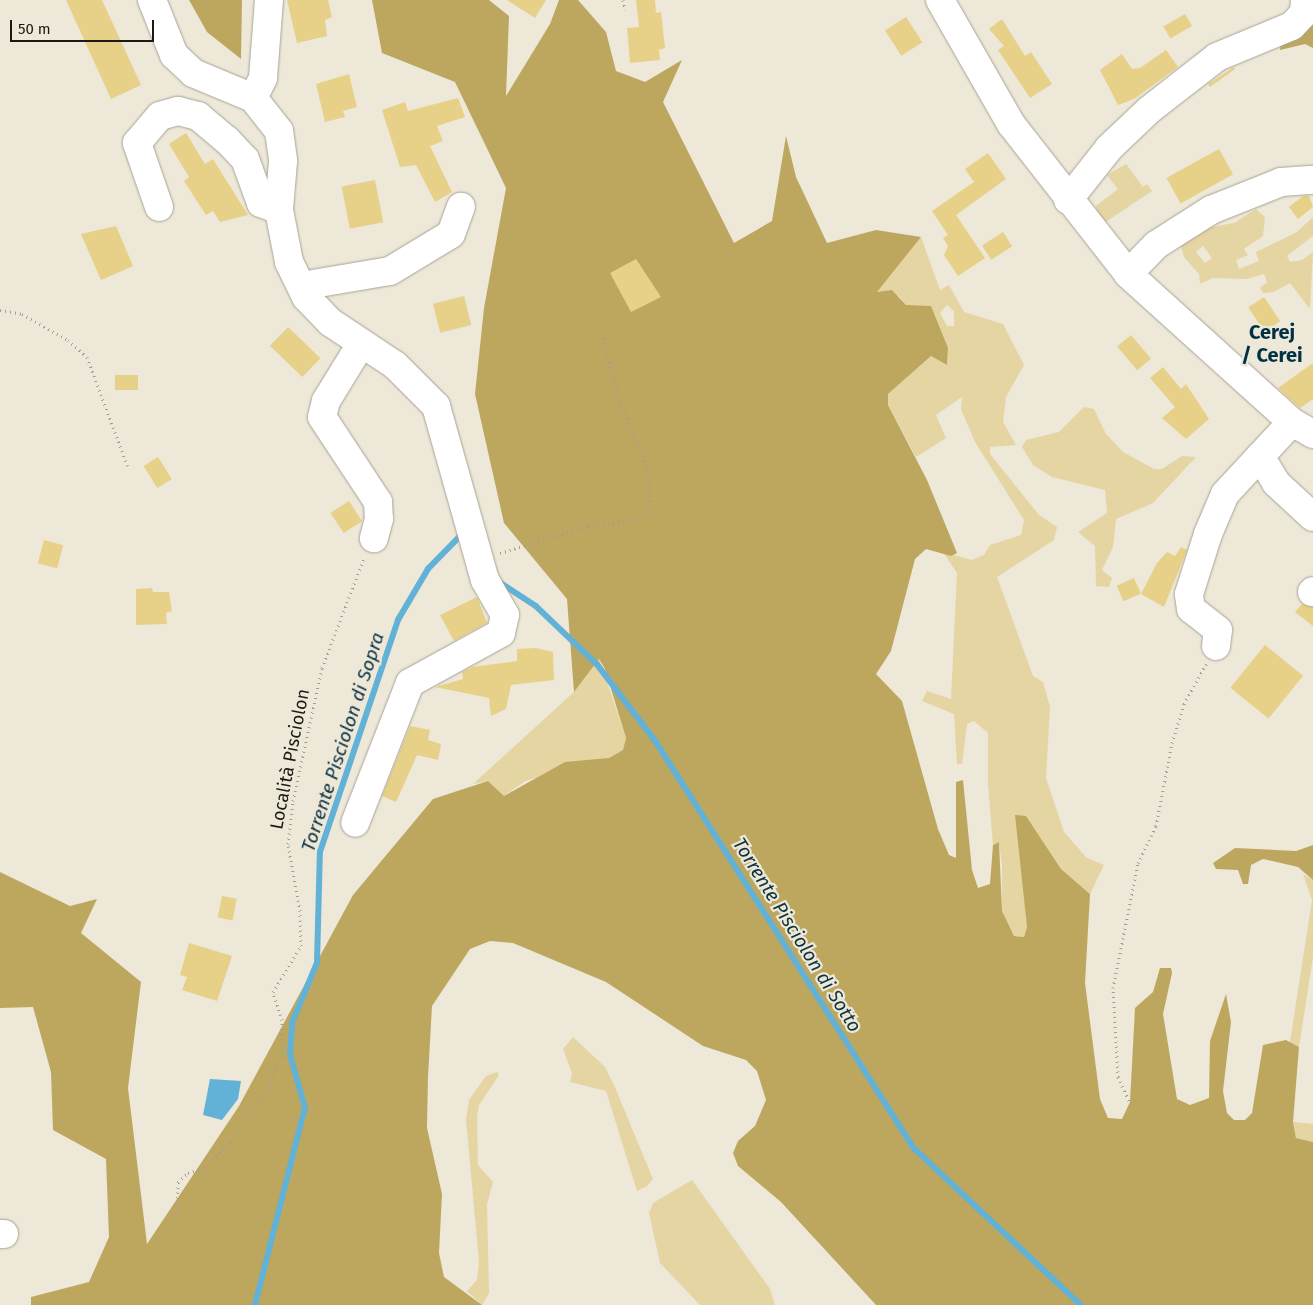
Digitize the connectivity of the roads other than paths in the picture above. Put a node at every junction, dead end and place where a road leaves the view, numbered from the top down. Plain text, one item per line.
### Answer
1 (152, 0) edge
2 (269, 0) edge
3 (940, 0) edge
4 (1305, 0) edge
5 (256, 93) junction
6 (1313, 180) edge
7 (1068, 200) junction
8 (159, 206) dead end
9 (462, 207) dead end
10 (280, 210) junction
11 (1128, 274) junction
12 (311, 284) junction
13 (361, 344) junction
14 (1302, 428) edge
15 (1260, 456) junction
16 (1313, 517) edge
17 (374, 538) road end
18 (1216, 646) road end
19 (355, 823) dead end

1 - 5 street
2 - 5 street
3 - 7 street
4 - 7 street
5 - 10 street
6 - 11 street
7 - 11 street
8 - 10 street
9 - 12 street
10 - 12 street
11 - 14 street
12 - 13 street
13 - 17 street
13 - 19 street
14 - 15 street
15 - 16 street
15 - 18 street

